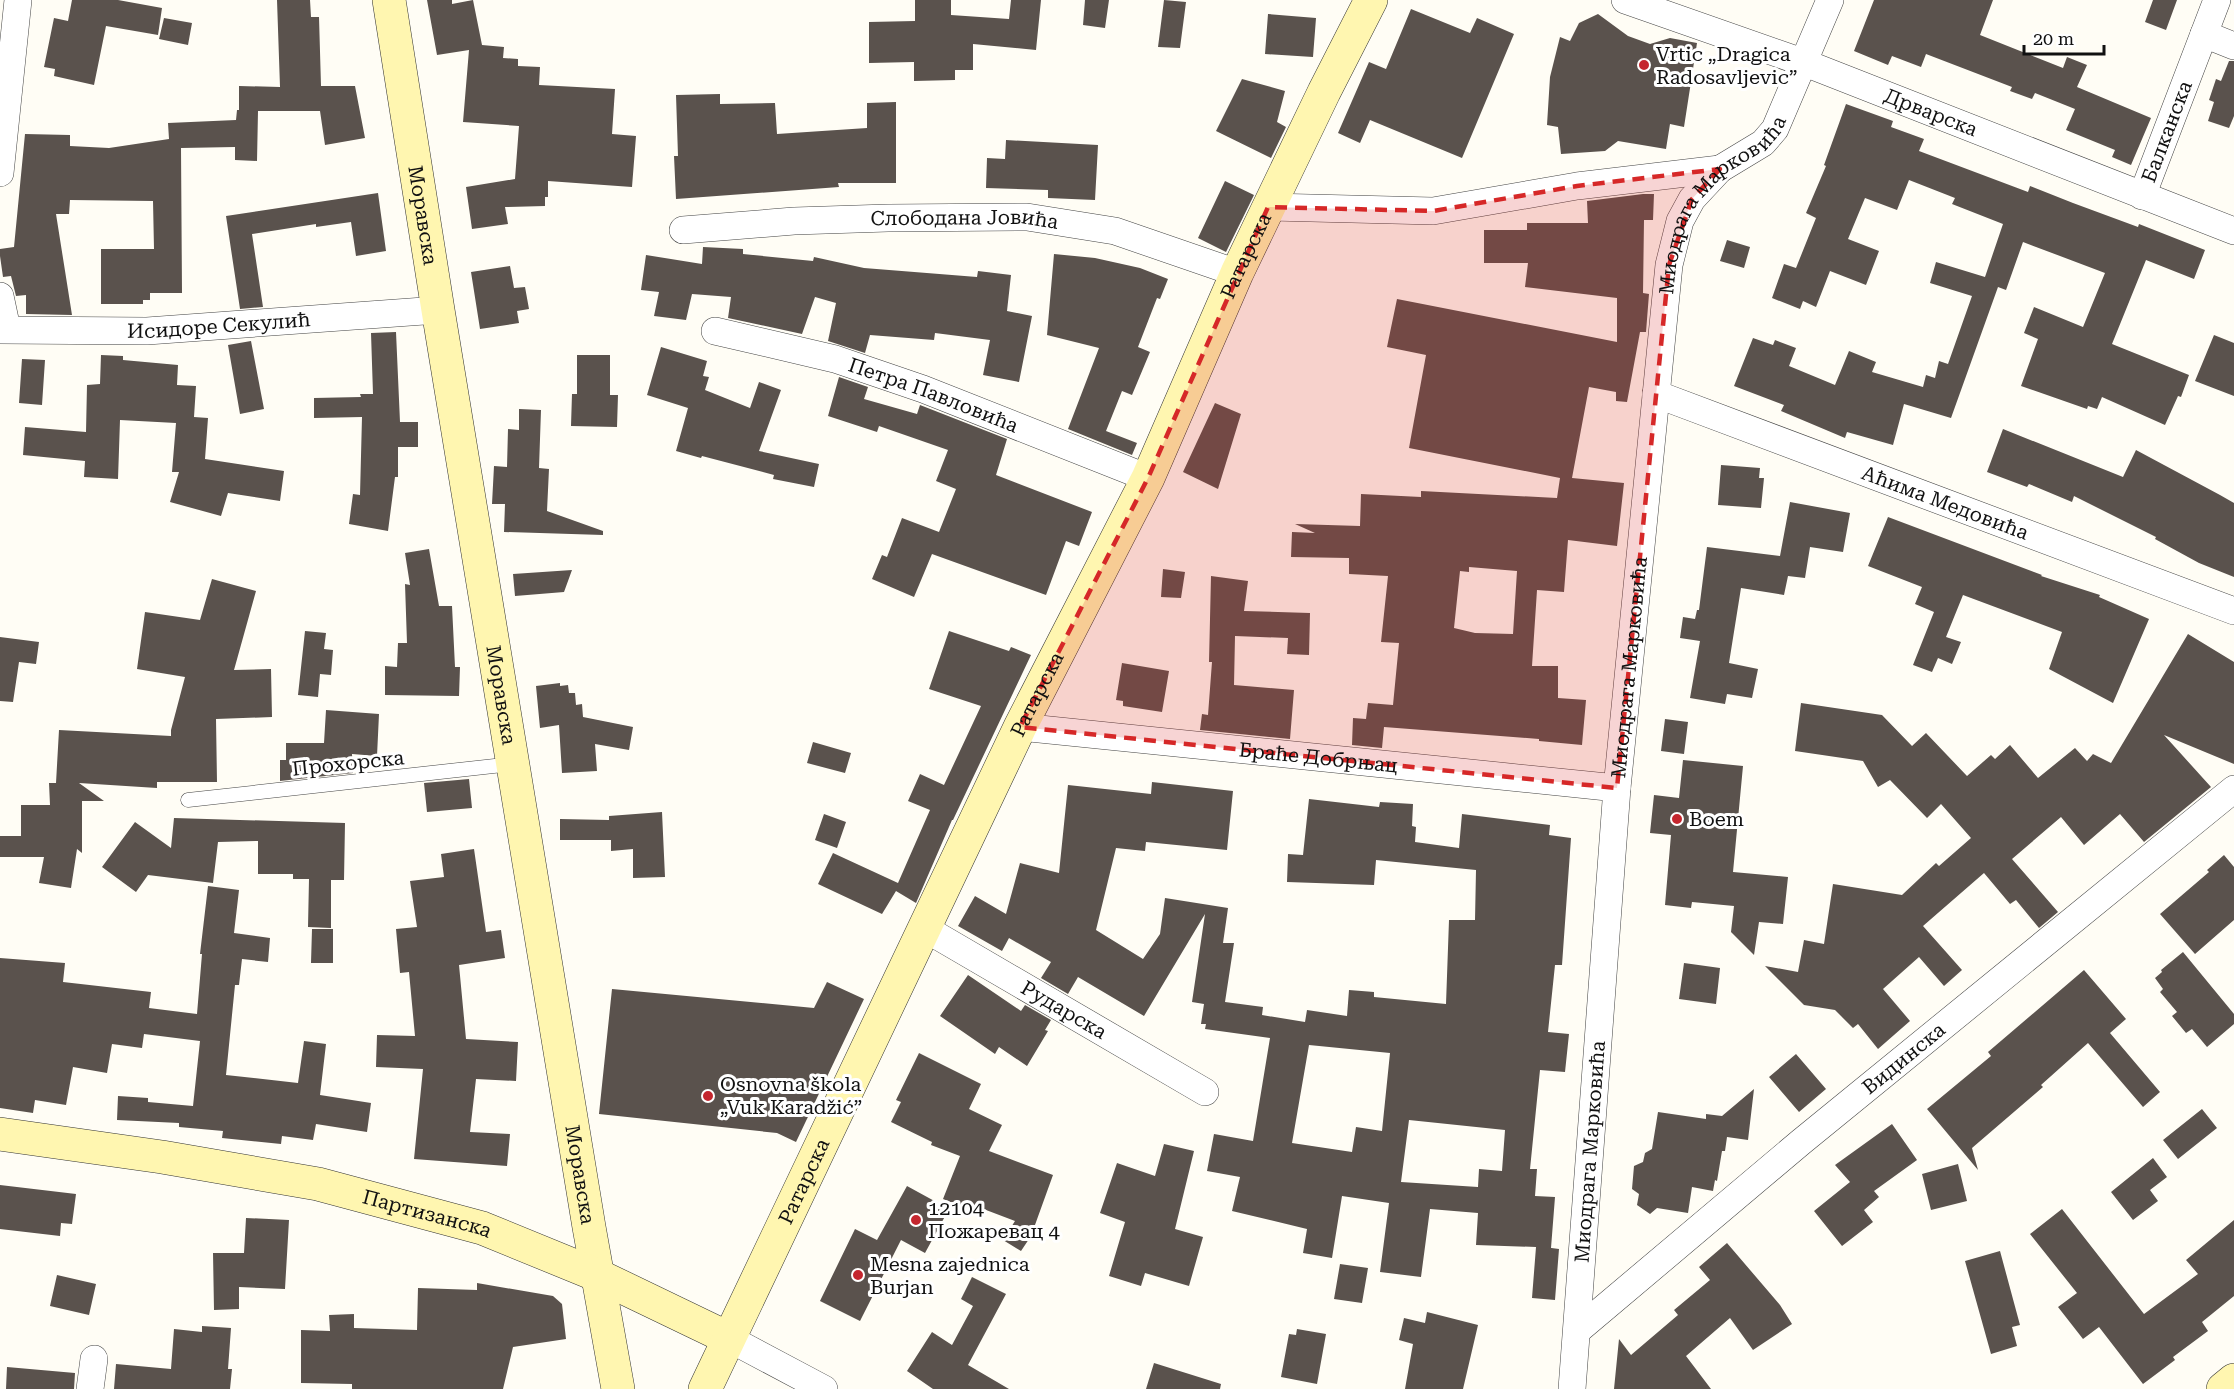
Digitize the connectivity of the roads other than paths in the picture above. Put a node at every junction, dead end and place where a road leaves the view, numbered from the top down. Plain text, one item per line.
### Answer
1 (18, 0) edge
2 (389, 0) edge
3 (1371, 0) edge
4 (1625, 0) edge
5 (1830, 0) edge
6 (2217, 0) edge
7 (2204, 34) junction
8 (2234, 46) edge
9 (1804, 63) junction
10 (1720, 170) junction
11 (0, 173) edge
12 (1658, 177) junction
13 (2142, 196) junction
14 (1268, 207) junction
15 (1680, 221) junction
16 (683, 230) dead end
17 (2234, 231) edge
18 (1237, 273) junction
19 (0, 296) edge
20 (438, 310) junction
21 (4, 329) edge
22 (715, 331) dead end
23 (1656, 394) junction
24 (1148, 478) junction
25 (2234, 611) edge
26 (1020, 727) junction
27 (512, 764) junction
28 (1617, 788) junction
29 (2234, 789) edge
30 (188, 800) dead end
31 (924, 928) junction
32 (1205, 1092) dead end
33 (0, 1134) edge
34 (597, 1275) junction
35 (1578, 1330) junction
36 (728, 1338) junction
37 (93, 1359) dead end
38 (2234, 1380) edge
39 (90, 1389) edge
40 (618, 1389) edge
41 (705, 1389) edge
42 (825, 1389) edge
43 (1572, 1389) edge
44 (2223, 1389) edge

1 - 11 street
2 - 20 street, Моравска
3 - 14 street, Ратарска
4 - 9 street, Дрварска
5 - 9 street, Миодрага Марковића
6 - 7 street, Балканска
7 - 8 street
7 - 13 street, Балканска
9 - 10 street, Миодрага Марковића
9 - 13 street, Дрварска
10 - 12 street
10 - 15 street, Миодрага Марковића
12 - 14 street
12 - 15 street
13 - 17 street, Дрварска
14 - 18 street, Ратарска
15 - 23 street, Миодрага Марковића
16 - 18 street, Слободана Јовића
18 - 24 street, Ратарска
19 - 21 street
20 - 21 street, Исидоре Секулић
20 - 27 street, Моравска
22 - 24 street, Петра Павловића
23 - 25 street, Аћима Медовића
23 - 28 street, Миодрага Марковића
24 - 26 street, Ратарска
26 - 28 street, Браће Добрњац
26 - 31 street, Ратарска
27 - 30 lane, Прохорска
27 - 34 street, Моравска
28 - 35 street, Миодрага Марковића
29 - 35 street, Видинска
31 - 32 street, Рударска
31 - 36 street, Ратарска
33 - 34 street, Партизанска
34 - 36 street, Партизанска
34 - 40 street, Моравска
35 - 43 street, Миодрага Марковића
36 - 41 street, Ратарска
36 - 42 street, Партизанска
37 - 39 street
38 - 44 street

